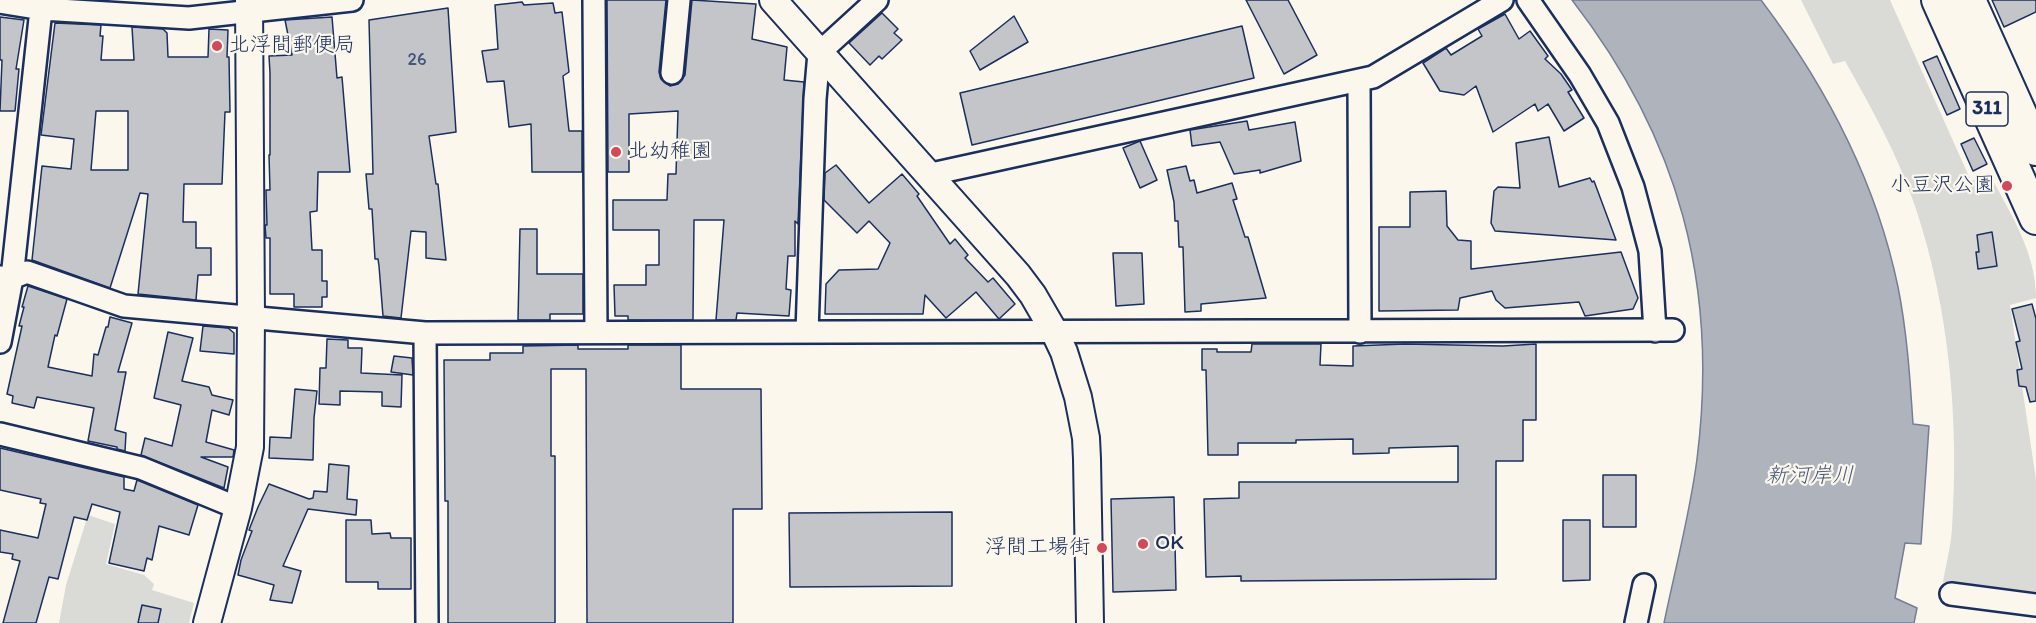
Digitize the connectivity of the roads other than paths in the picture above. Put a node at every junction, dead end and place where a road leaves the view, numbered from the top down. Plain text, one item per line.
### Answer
1 (352, 0) edge
2 (594, 0) edge
3 (679, 0) edge
4 (773, 0) edge
5 (877, 0) edge
6 (1502, 0) edge
7 (1528, 0) edge
8 (1938, 0) edge
9 (1969, 0) edge
10 (0, 2) edge
11 (42, 5) edge
12 (249, 6) edge
13 (819, 53) junction
14 (672, 72) dead end
15 (1359, 80) junction
16 (2036, 149) edge
17 (927, 175) junction
18 (2036, 218) edge
19 (6, 277) edge
20 (251, 316) junction
21 (596, 332) junction
22 (807, 332) junction
23 (1360, 332) junction
24 (425, 333) junction
25 (1055, 333) junction
26 (0, 342) edge
27 (0, 434) edge
28 (238, 508) junction
29 (1644, 585) dead end
30 (1951, 594) dead end
31 (2036, 605) edge
32 (207, 623) edge
33 (427, 623) edge
34 (1090, 623) edge
35 (1636, 623) edge

1 - 12 street
2 - 21 street
3 - 14 street
4 - 13 street
5 - 13 street
6 - 15 street
7 - 23 street
8 - 18 main road, 311
9 - 16 main road, 311
10 - 11 street
11 - 12 street
11 - 19 street
12 - 20 street
13 - 17 street
13 - 22 street
15 - 17 street
15 - 23 street
17 - 25 street
19 - 20 street
19 - 26 street
20 - 24 street
20 - 28 street
21 - 22 street
21 - 24 street
22 - 25 street
23 - 25 street
24 - 33 street
25 - 34 street
27 - 28 street
28 - 32 street
29 - 35 street
30 - 31 street

